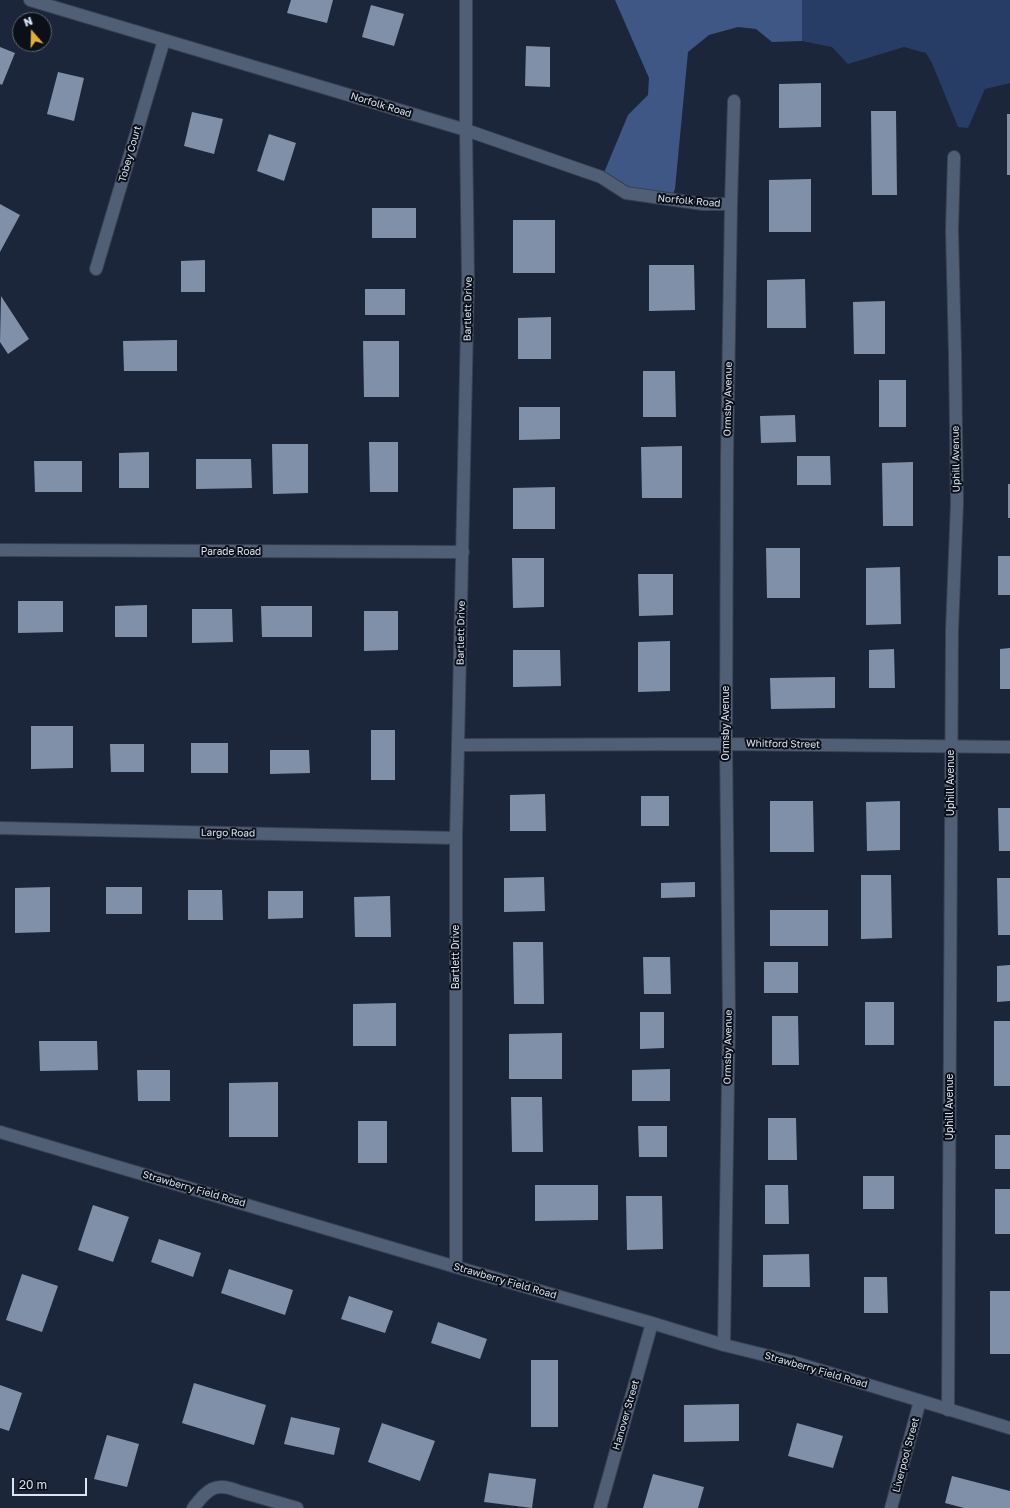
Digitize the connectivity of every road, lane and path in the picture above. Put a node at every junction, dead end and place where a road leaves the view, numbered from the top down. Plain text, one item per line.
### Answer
1 (30, 0) edge
2 (466, 0) edge
3 (164, 40) junction
4 (734, 101) dead end
5 (466, 130) junction
6 (954, 157) dead end
7 (731, 204) junction
8 (96, 269) dead end
9 (0, 550) edge
10 (463, 552) junction
11 (726, 744) junction
12 (459, 745) junction
13 (951, 746) junction
14 (1010, 746) edge
15 (0, 828) edge
16 (456, 838) junction
17 (0, 1132) edge
18 (456, 1267) junction
19 (652, 1323) junction
20 (724, 1345) junction
21 (920, 1401) junction
22 (948, 1410) junction
23 (1010, 1428) edge
24 (193, 1508) edge
25 (297, 1508) edge
26 (600, 1508) edge
27 (891, 1508) edge

1 - 3 street, Norfolk Road
2 - 5 street, Bartlett Drive
3 - 5 street, Norfolk Road
3 - 8 street, Tobey Court
4 - 7 street, Ormsby Avenue
5 - 7 street, Norfolk Road
5 - 10 street, Bartlett Drive
6 - 13 street, Uphill Avenue
7 - 11 street, Ormsby Avenue
9 - 10 street, Parade Road
10 - 12 street, Bartlett Drive
11 - 12 street, Whitford Street
11 - 13 street, Whitford Street
11 - 20 street, Ormsby Avenue
12 - 16 street, Bartlett Drive
13 - 14 street, Whitford Street
13 - 22 street, Uphill Avenue
15 - 16 street, Largo Road
16 - 18 street, Bartlett Drive
17 - 18 street, Strawberry Field Road
18 - 19 street, Strawberry Field Road
19 - 20 street, Strawberry Field Road
19 - 26 street, Hanover Street
20 - 21 street, Strawberry Field Road
21 - 22 street, Strawberry Field Road
21 - 27 street, Liverpool Street
22 - 23 street, Strawberry Field Road
24 - 25 street

